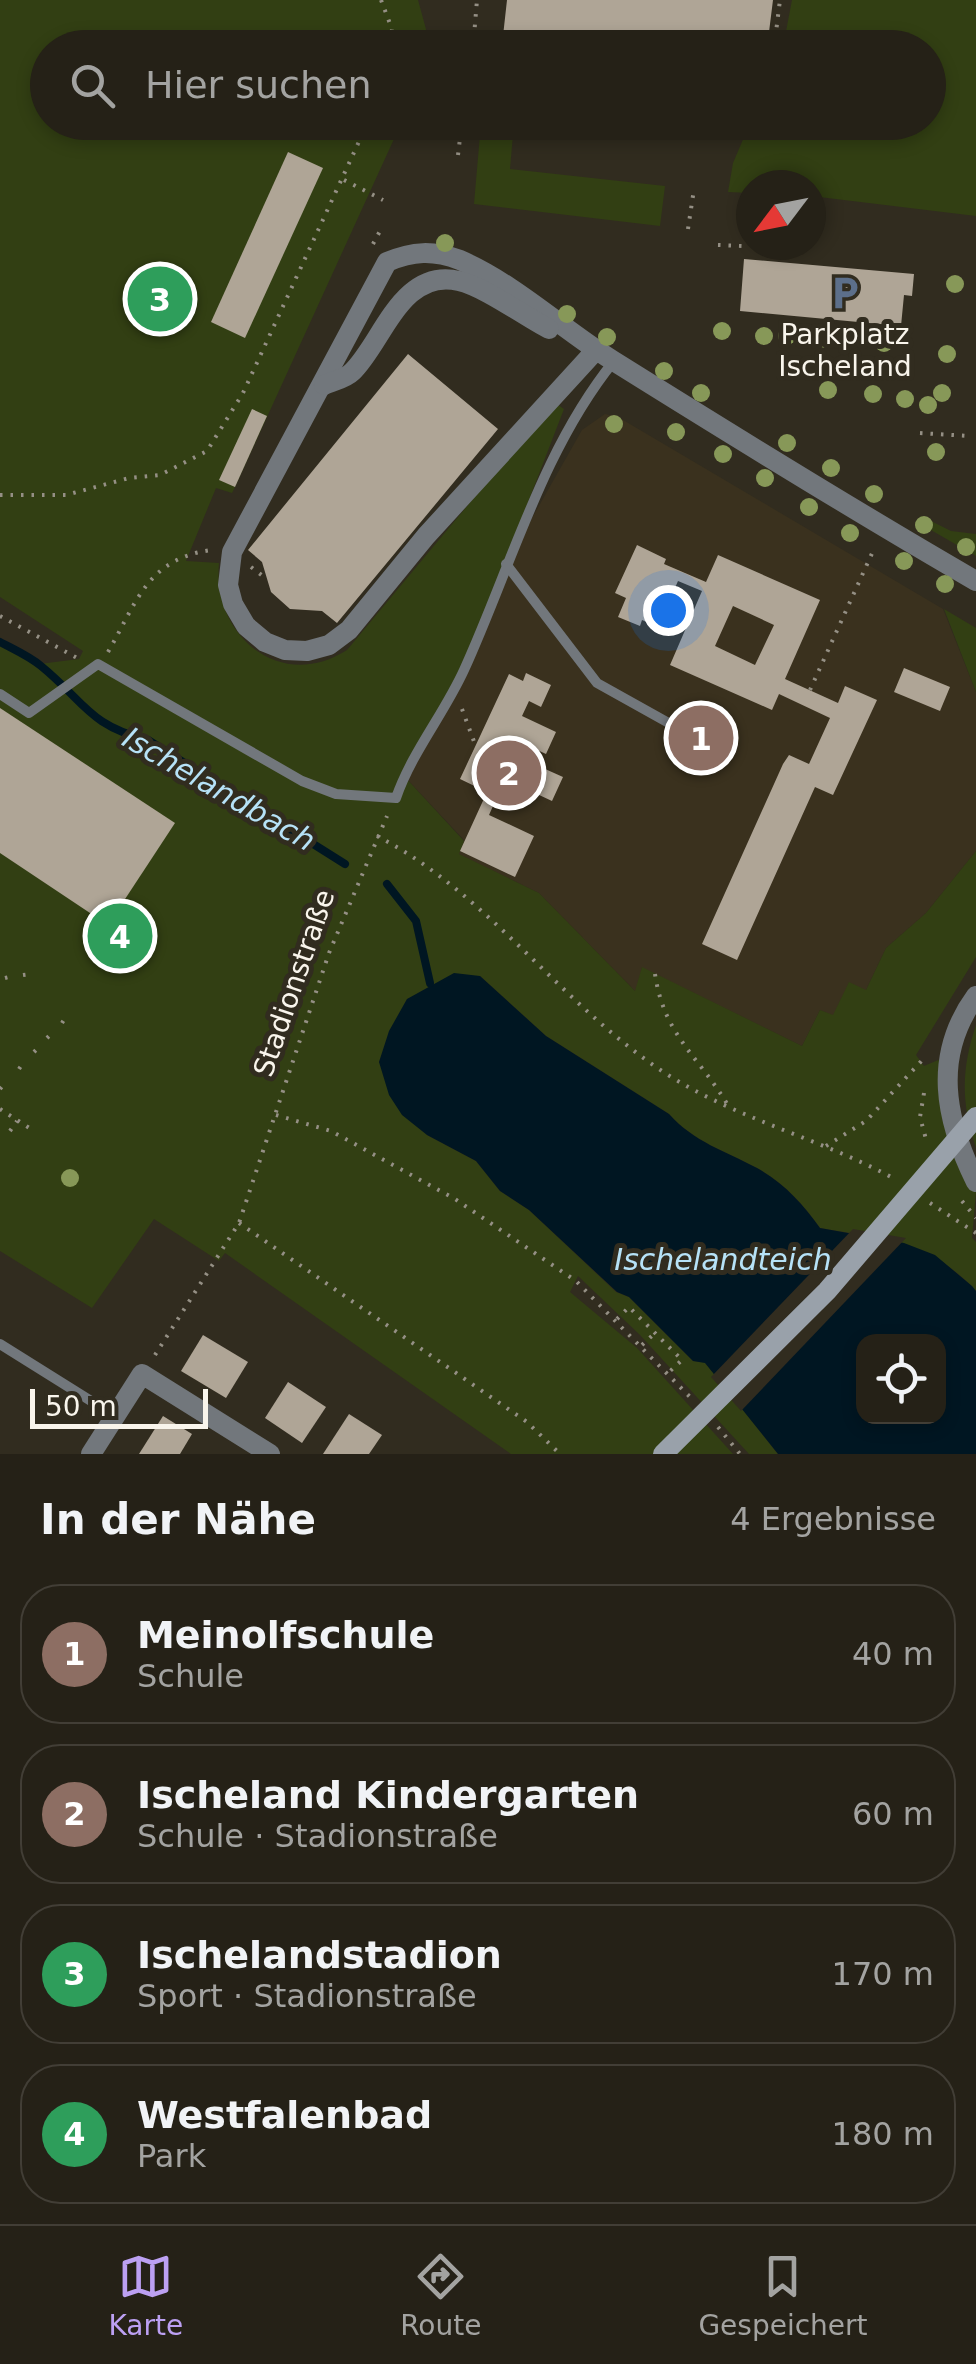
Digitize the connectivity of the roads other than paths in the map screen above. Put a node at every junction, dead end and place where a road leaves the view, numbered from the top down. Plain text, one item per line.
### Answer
1 (605, 356) junction
2 (324, 385) junction
3 (506, 564) junction
4 (976, 581) edge
5 (0, 694) edge
6 (692, 736) dead end
7 (976, 996) edge
8 (976, 1117) edge
9 (976, 1182) edge
10 (0, 1344) edge
11 (115, 1416) junction
12 (260, 1452) edge
13 (91, 1454) edge
14 (663, 1454) edge

1 - 2 street
1 - 2 street
1 - 2 street
1 - 3 lane
1 - 4 street
3 - 5 lane
3 - 6 lane
7 - 9 street
8 - 14 main road, bridge
10 - 11 lane
11 - 12 street
11 - 13 street

